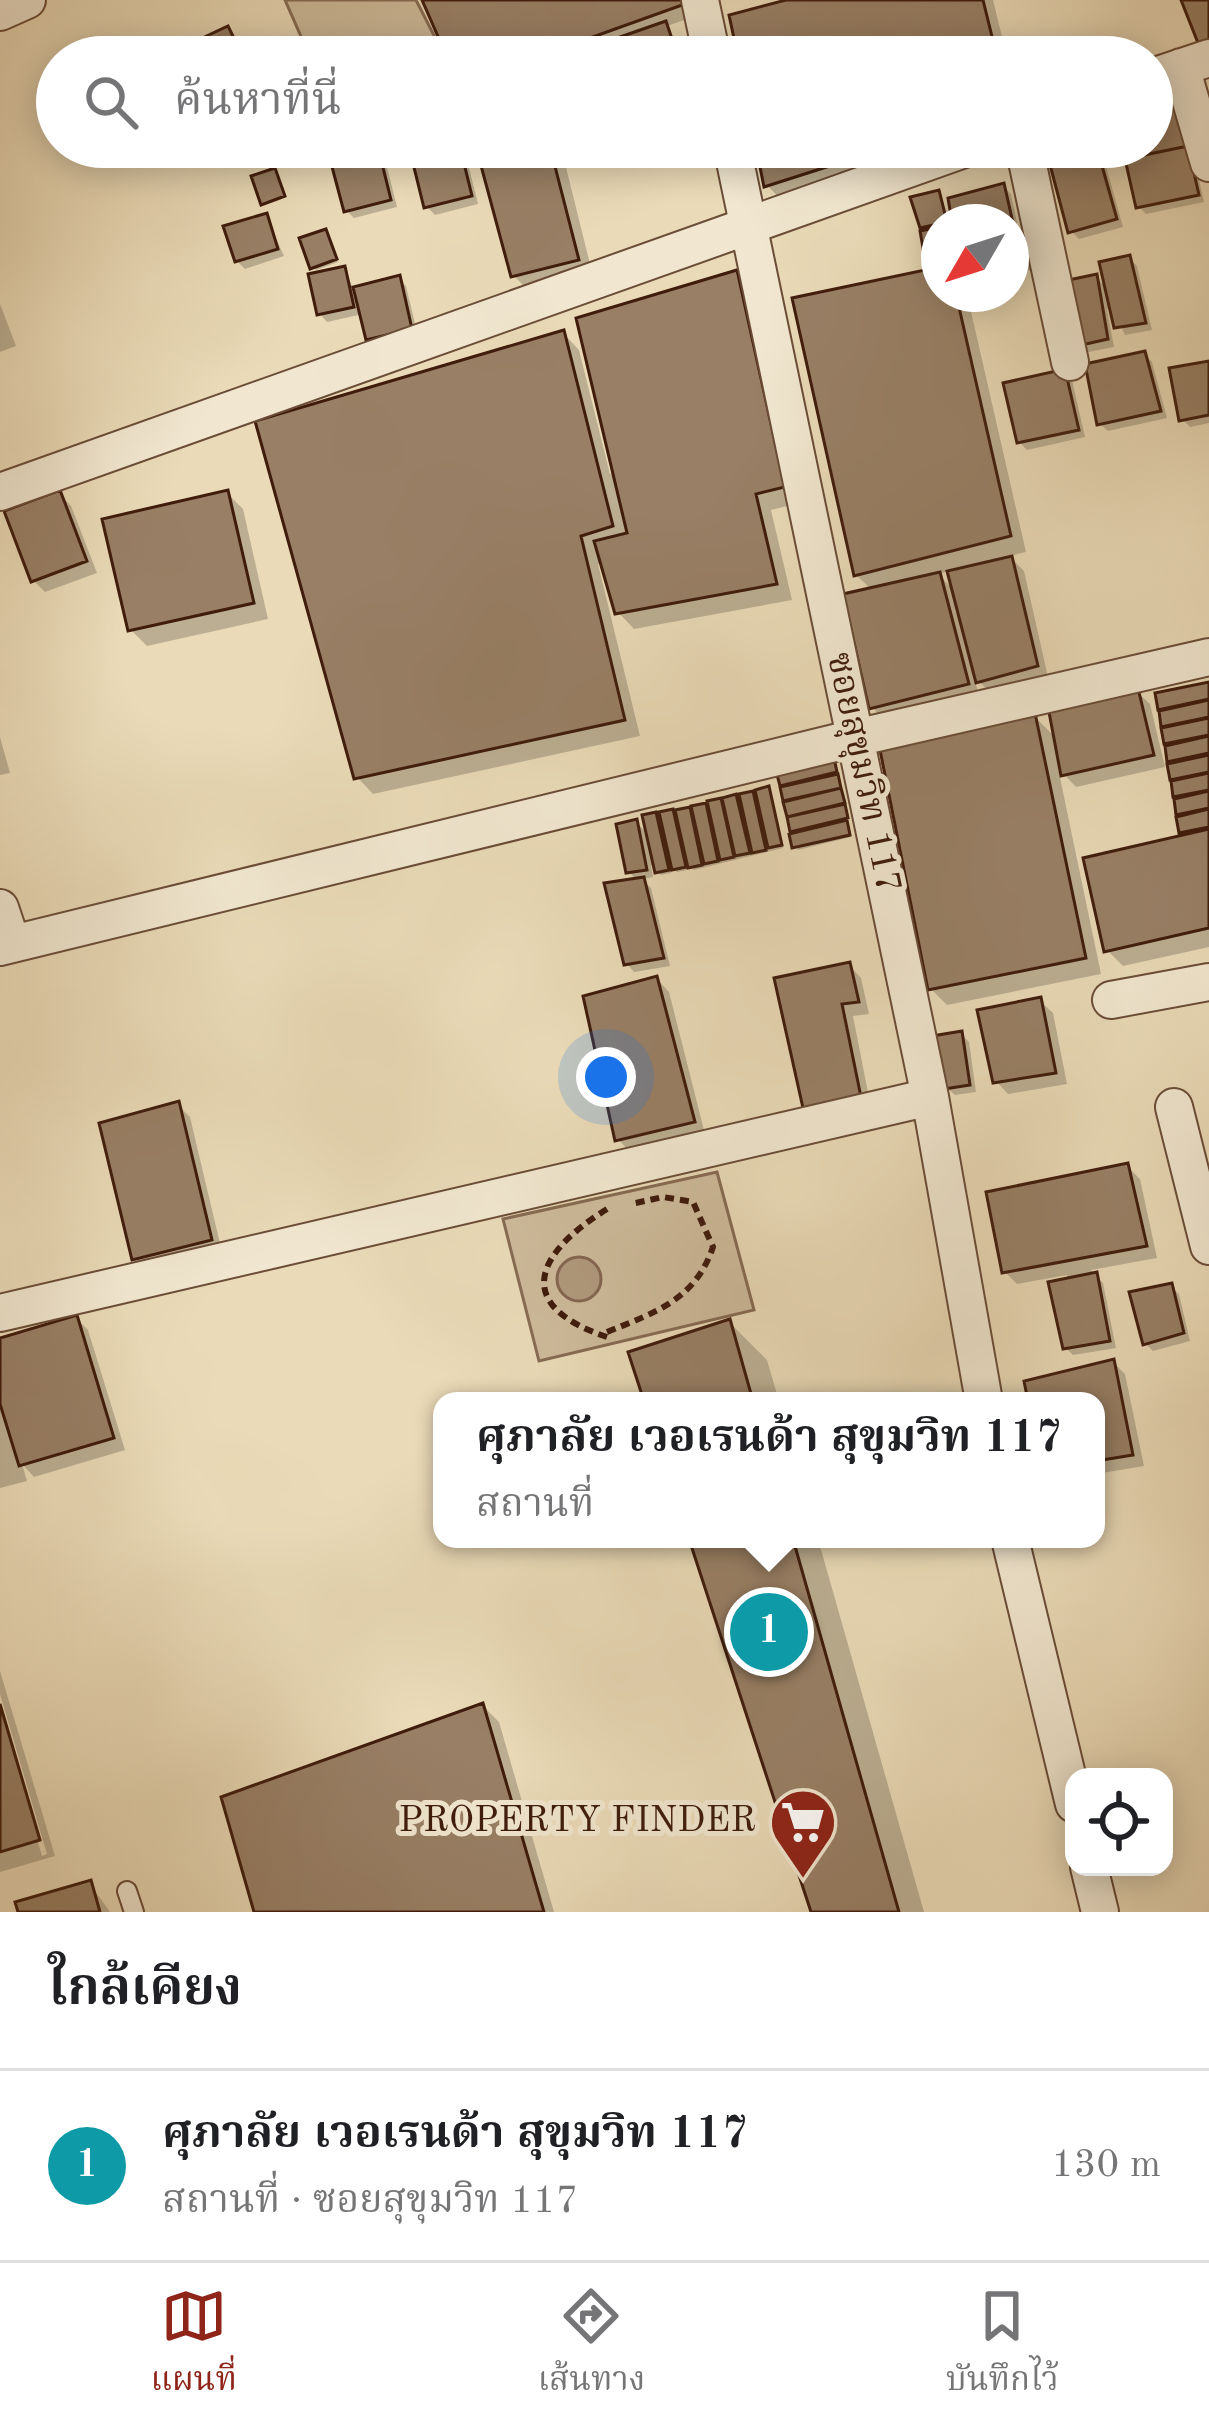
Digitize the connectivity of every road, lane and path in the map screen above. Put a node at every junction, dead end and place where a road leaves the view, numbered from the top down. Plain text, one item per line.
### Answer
1 (27, 0) edge
2 (700, 0) edge
3 (0, 12) edge
4 (708, 36) edge
5 (1181, 67) edge
6 (1209, 164) edge
7 (737, 168) edge
8 (910, 168) edge
9 (1028, 168) edge
10 (749, 224) junction
11 (1070, 362) dead end
12 (0, 492) edge
13 (1209, 657) edge
14 (855, 738) junction
15 (0, 908) edge
16 (6, 946) edge
17 (1209, 982) edge
18 (1111, 1000) dead end
19 (930, 1097) junction
20 (1174, 1107) dead end
21 (1209, 1246) edge
22 (0, 1313) edge
23 (607, 1335) joint
24 (982, 1392) edge
25 (1012, 1548) edge
26 (1065, 1768) edge
27 (1091, 1876) edge
28 (128, 1891) dead end
29 (134, 1912) edge
30 (1100, 1912) edge

1 - 3 street
2 - 4 street
5 - 6 street
7 - 10 street, ซอยสุขุมวิท 117
8 - 10 street
9 - 11 street
10 - 12 street
10 - 14 street, ซอยสุขุมวิท 117
13 - 14 street
14 - 16 street
14 - 19 street, ซอยสุขุมวิท 117
15 - 16 street
17 - 18 street
19 - 22 street
19 - 24 street, ซอยสุขุมวิท 117
20 - 21 street
23 - 23 path
25 - 26 street
27 - 30 street
28 - 29 lane

